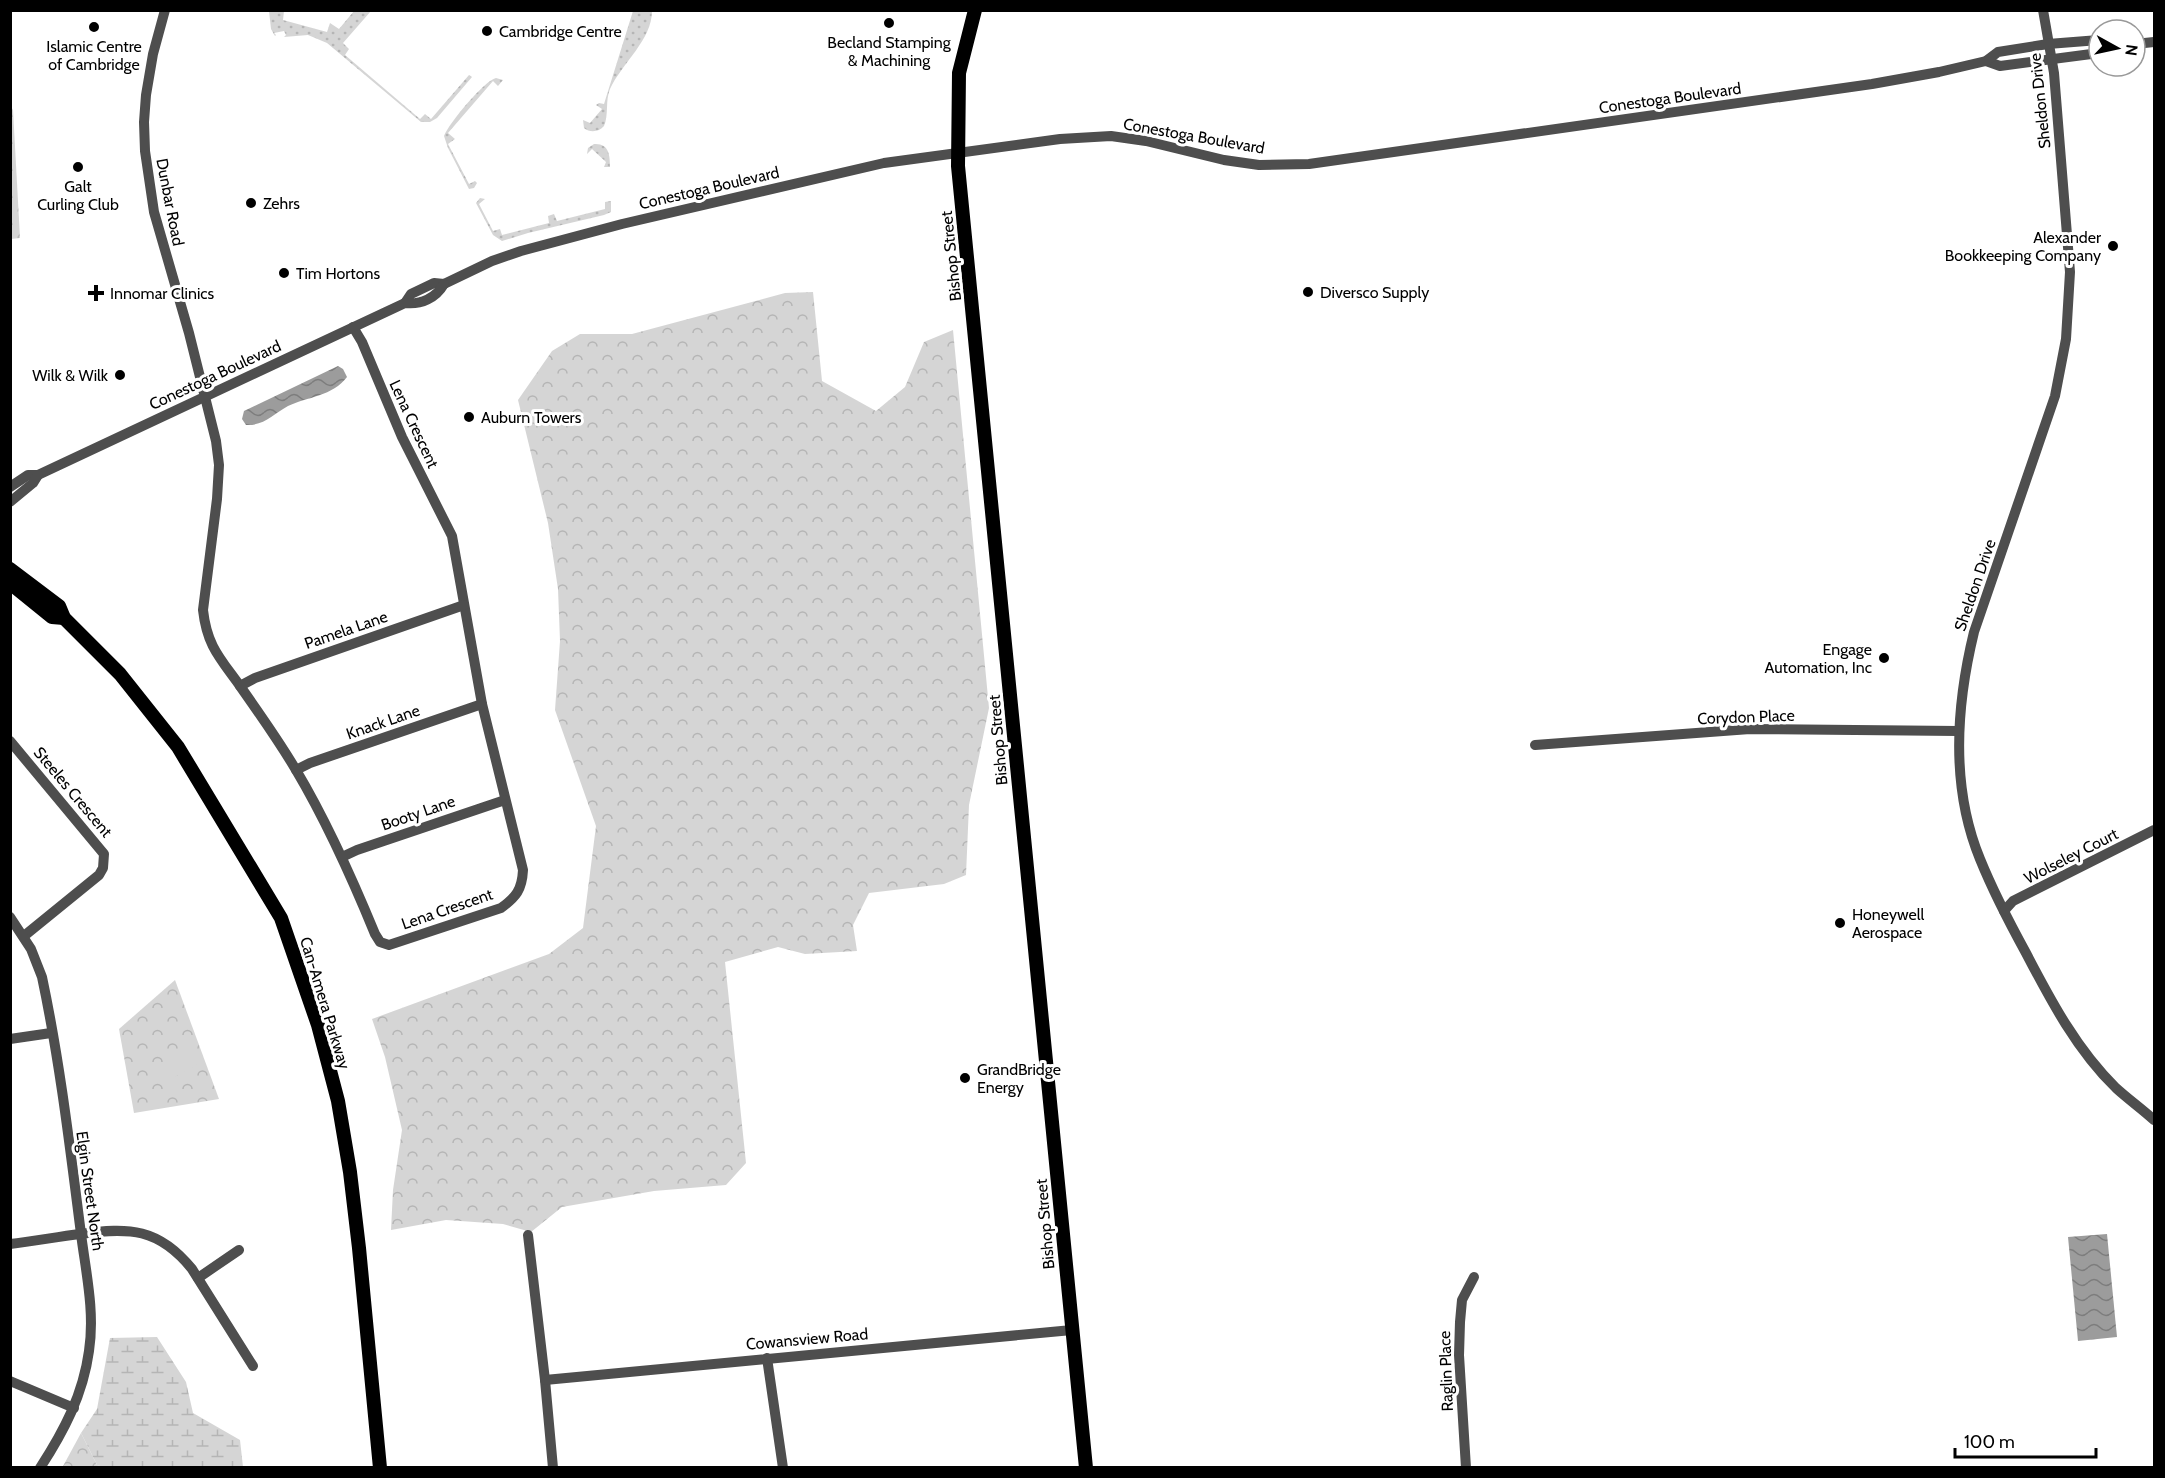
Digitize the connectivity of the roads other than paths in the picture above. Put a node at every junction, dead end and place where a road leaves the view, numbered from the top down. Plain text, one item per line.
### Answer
1 (165, 10) edge
2 (975, 10) edge
3 (2043, 10) edge
4 (2087, 41) edge
5 (2048, 44) junction
6 (2087, 54) edge
7 (2051, 59) junction
8 (1986, 61) junction
9 (958, 152) junction
10 (353, 327) junction
11 (204, 396) junction
12 (38, 474) junction
13 (10, 487) edge
14 (10, 502) edge
15 (10, 569) edge
16 (10, 584) edge
17 (464, 605) junction
18 (64, 618) junction
19 (240, 686) junction
20 (482, 705) junction
21 (1958, 731) junction
22 (10, 741) edge
23 (1535, 745) dead end
24 (296, 770) junction
25 (505, 800) junction
26 (2154, 831) edge
27 (342, 857) junction
28 (2004, 911) junction
29 (10, 916) edge
30 (24, 936) junction
31 (51, 1033) junction
32 (10, 1039) edge
33 (2154, 1120) edge
34 (81, 1234) junction
35 (528, 1235) dead end
36 (10, 1244) edge
37 (239, 1250) dead end
38 (1474, 1277) dead end
39 (198, 1278) junction
40 (1072, 1330) junction
41 (767, 1359) junction
42 (253, 1366) dead end
43 (545, 1380) junction
44 (10, 1381) edge
45 (74, 1408) junction
46 (40, 1467) edge
47 (380, 1467) edge
48 (553, 1467) edge
49 (783, 1467) edge
50 (1086, 1467) edge
51 (1466, 1467) edge

1 - 11 street, Dunbar Road
2 - 9 main road, Bishop Street
3 - 5 street, Sheldon Drive
4 - 5 street, Conestoga Boulevard
5 - 7 street, Sheldon Drive
5 - 8 street, Conestoga Boulevard
6 - 7 street, Conestoga Boulevard
7 - 8 street, Conestoga Boulevard
7 - 21 street, Sheldon Drive
8 - 9 street, Conestoga Boulevard
9 - 10 street, Conestoga Boulevard
9 - 40 main road, Bishop Street
10 - 11 street, Conestoga Boulevard
10 - 17 street, Lena Crescent
11 - 12 street, Conestoga Boulevard
11 - 19 street, Lena Crescent
12 - 13 street, Conestoga Boulevard
12 - 14 street, Conestoga Boulevard
15 - 18 main road, Can-Amera Parkway
16 - 18 main road, Can-Amera Parkway
17 - 19 street, Pamela Lane
17 - 20 street, Lena Crescent
18 - 47 main road, Can-Amera Parkway
19 - 24 street, Lena Crescent
20 - 24 street, Knack Lane
20 - 25 street, Lena Crescent
21 - 23 street, Corydon Place
21 - 28 street, Sheldon Drive
22 - 30 street, Steeles Crescent
24 - 27 street, Lena Crescent
25 - 27 street, Booty Lane
25 - 27 street, Lena Crescent
26 - 28 street, Wolseley Court
28 - 33 street, Sheldon Drive
29 - 30 street, Elgin Street North
30 - 31 street, Elgin Street North
31 - 32 street
31 - 34 street, Elgin Street North
34 - 36 street
34 - 39 street
34 - 45 street, Elgin Street North
35 - 43 street
37 - 39 street
38 - 51 street, Raglin Place
39 - 42 street
40 - 41 street, Cowansview Road
40 - 50 main road, Bishop Street
41 - 43 street, Cowansview Road
41 - 49 street
43 - 48 street
44 - 45 street
45 - 46 street, Elgin Street North

